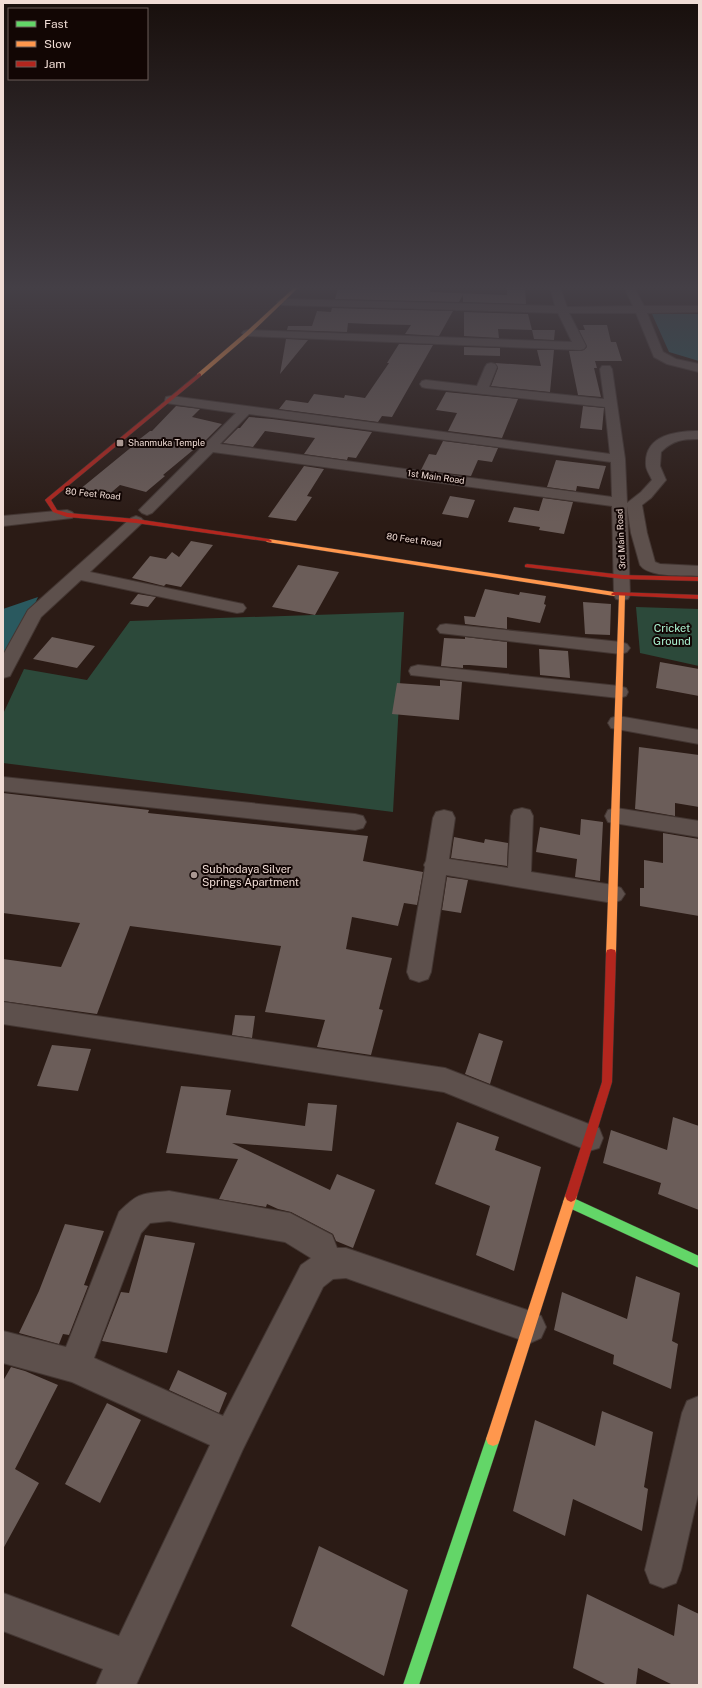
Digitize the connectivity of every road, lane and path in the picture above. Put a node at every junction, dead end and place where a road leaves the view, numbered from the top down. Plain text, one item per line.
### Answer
1 (210, 366) edge
2 (491, 366) dead end
3 (606, 369) dead end
4 (426, 384) dead end
5 (481, 390) junction
6 (171, 400) junction
7 (611, 404) junction
8 (246, 410) junction
9 (699, 435) edge
10 (210, 447) junction
11 (618, 459) junction
12 (48, 500) junction
13 (62, 500) dead end
14 (619, 502) junction
15 (144, 513) junction
16 (67, 515) junction
17 (3, 521) edge
18 (517, 565) dead end
19 (699, 571) edge
20 (77, 574) junction
21 (623, 577) junction
22 (699, 580) edge
23 (622, 595) junction
24 (699, 597) edge
25 (237, 608) dead end
26 (446, 629) dead end
27 (621, 648) junction
28 (418, 671) dead end
29 (3, 672) edge
30 (620, 692) junction
31 (618, 723) junction
32 (699, 737) edge
33 (3, 784) edge
34 (522, 816) dead end
35 (616, 816) junction
36 (444, 818) dead end
37 (355, 822) dead end
38 (699, 829) edge
39 (436, 865) junction
40 (519, 879) junction
41 (613, 894) junction
42 (419, 972) dead end
43 (3, 1013) edge
44 (589, 1138) junction
45 (569, 1202) junction
46 (699, 1262) edge
47 (328, 1264) junction
48 (530, 1327) junction
49 (3, 1347) edge
50 (75, 1366) junction
51 (699, 1413) edge
52 (231, 1438) junction
53 (663, 1570) dead end
54 (3, 1612) edge
55 (122, 1672) edge
56 (411, 1685) edge

1 - 6 street
2 - 5 street
3 - 7 street
4 - 5 street
5 - 7 street
6 - 8 street
6 - 12 street
7 - 11 street
8 - 10 street
8 - 11 street
9 - 19 street
10 - 14 street, 1st Main Road
10 - 15 street
11 - 14 street
12 - 13 street, 80 Feet Road
12 - 16 street, 80 Feet Road
14 - 21 street, 3rd Main Road
15 - 16 street, 80 Feet Road
15 - 20 street
15 - 23 street, 80 Feet Road
16 - 17 street
18 - 21 street
20 - 25 street
20 - 29 street
21 - 22 street
21 - 23 street, 3rd Main Road
23 - 24 street, 80 Feet Road
23 - 27 street
26 - 27 street
27 - 30 street
28 - 30 street
30 - 31 street
31 - 32 street
31 - 35 street
33 - 37 street
34 - 40 street
35 - 38 street
35 - 41 street
36 - 39 street
39 - 40 street
39 - 42 street
40 - 41 street
41 - 44 street
43 - 44 street
44 - 45 street
45 - 46 street
45 - 48 street
47 - 48 street
47 - 50 street
47 - 52 street
48 - 56 street
49 - 50 street
50 - 52 street
51 - 53 street
52 - 55 street
54 - 55 street

